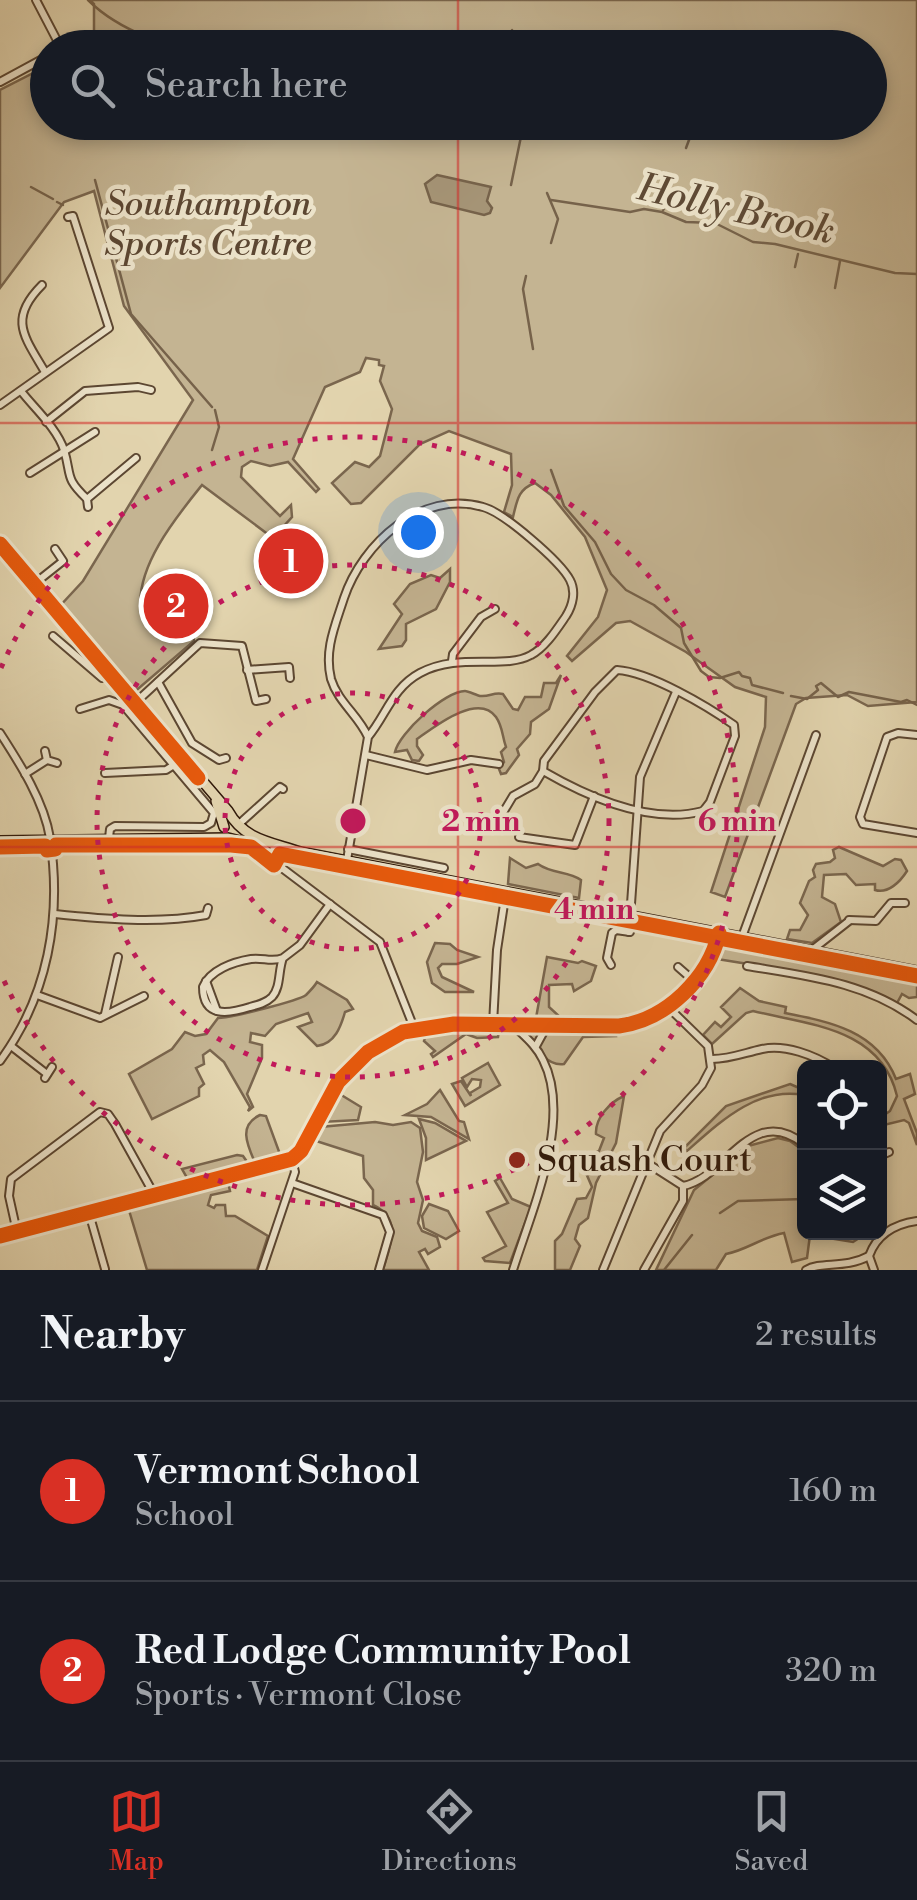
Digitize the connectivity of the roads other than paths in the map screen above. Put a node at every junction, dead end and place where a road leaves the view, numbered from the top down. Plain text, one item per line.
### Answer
1 (36, 0) edge
2 (51, 30) edge
3 (30, 65) edge
4 (0, 80) edge
5 (68, 217) dead end
6 (42, 285) dead end
7 (45, 372) junction
8 (152, 390) dead end
9 (21, 391) junction
10 (0, 405) edge
11 (46, 422) junction
12 (95, 432) dead end
13 (65, 451) junction
14 (136, 458) dead end
15 (30, 472) dead end
16 (409, 519) junction
17 (433, 540) dead end
18 (0, 545) edge
19 (55, 550) dead end
20 (34, 584) junction
21 (495, 609) dead end
22 (73, 630) junction
23 (452, 661) junction
24 (247, 670) junction
25 (98, 676) dead end
26 (290, 678) dead end
27 (158, 682) junction
28 (676, 692) junction
29 (266, 699) dead end
30 (135, 703) junction
31 (80, 709) dead end
32 (148, 727) junction
33 (0, 733) edge
34 (816, 735) dead end
35 (917, 735) edge
36 (368, 737) junction
37 (366, 755) junction
38 (226, 758) dead end
39 (56, 763) dead end
40 (499, 764) dead end
41 (174, 765) junction
42 (543, 770) junction
43 (105, 773) dead end
44 (25, 774) junction
45 (280, 787) dead end
46 (594, 796) junction
47 (215, 798) junction
48 (508, 807) dead end
49 (637, 812) junction
50 (237, 825) junction
51 (223, 827) junction
52 (917, 832) edge
53 (519, 837) dead end
54 (110, 838) junction
55 (195, 838) junction
56 (230, 838) junction
57 (50, 840) junction
58 (0, 841) edge
59 (274, 850) junction
60 (300, 852) junction
61 (348, 855) junction
62 (444, 868) dead end
63 (506, 892) junction
64 (905, 903) dead end
65 (330, 904) junction
66 (208, 908) dead end
67 (55, 914) junction
68 (631, 916) junction
69 (719, 933) junction
70 (742, 937) junction
71 (826, 940) junction
72 (810, 950) junction
73 (826, 953) junction
74 (286, 956) junction
75 (118, 957) dead end
76 (269, 962) junction
77 (610, 965) dead end
78 (746, 966) dead end
79 (917, 971) edge
80 (681, 972) dead end
81 (278, 974) junction
82 (694, 981) junction
83 (37, 995) junction
84 (144, 996) dead end
85 (667, 1006) junction
86 (105, 1015) junction
87 (917, 1020) edge
88 (494, 1024) junction
89 (512, 1024) junction
90 (548, 1024) junction
91 (414, 1028) junction
92 (11, 1046) junction
93 (536, 1047) junction
94 (712, 1059) junction
95 (0, 1060) edge
96 (812, 1060) edge
97 (48, 1073) dead end
98 (797, 1140) edge
99 (292, 1159) junction
100 (647, 1163) junction
101 (292, 1183) junction
102 (682, 1186) junction
103 (155, 1196) junction
104 (88, 1213) junction
105 (917, 1220) edge
106 (17, 1232) junction
107 (0, 1236) edge
108 (869, 1256) junction
109 (511, 1268) edge
110 (105, 1269) edge
111 (647, 1269) edge
112 (262, 1270) edge
113 (379, 1270) edge
114 (603, 1270) edge
115 (806, 1270) edge
116 (874, 1270) edge

1 - 2 street
3 - 4 street
5 - 7 street
6 - 7 street
7 - 9 street
8 - 11 street
9 - 10 street
9 - 11 street
11 - 13 street
12 - 13 street
13 - 14 street
13 - 15 street
16 - 17 street
16 - 23 street
16 - 36 street
18 - 20 main road
19 - 20 street
20 - 22 main road
21 - 23 street
22 - 25 street
22 - 30 main road
23 - 36 street
24 - 26 street
24 - 27 street
24 - 29 street
27 - 30 street
27 - 38 street
28 - 42 street
28 - 49 street
28 - 49 street
30 - 32 main road
31 - 32 street
32 - 41 street
32 - 47 main road
33 - 44 street
34 - 70 street
35 - 52 street
36 - 37 street
37 - 40 street
37 - 61 street
39 - 44 street
41 - 43 street
41 - 54 street
42 - 46 street
42 - 48 street
44 - 57 street
45 - 50 street
46 - 49 street
46 - 53 street
47 - 50 main road
47 - 51 main road
49 - 68 street
50 - 51 main road
50 - 56 main road
50 - 60 main road
51 - 55 main road
51 - 56 main road
54 - 55 main road
54 - 57 main road
55 - 56 main road
56 - 59 main road
57 - 58 main road
57 - 67 street
59 - 60 main road
59 - 65 street
60 - 61 main road
61 - 62 street
61 - 63 main road
63 - 68 main road
63 - 88 street
64 - 71 street
65 - 74 street
65 - 91 street
66 - 67 street
67 - 83 street
68 - 69 main road
68 - 77 street
69 - 70 main road
69 - 82 street
70 - 72 main road
71 - 72 street
71 - 73 street
72 - 73 main road
73 - 79 main road
74 - 76 street
74 - 81 street
75 - 86 street
76 - 81 street
76 - 81 street
78 - 87 street
80 - 82 street
82 - 85 street
83 - 86 street
83 - 92 street
84 - 86 street
85 - 90 street
85 - 94 street
88 - 89 street
88 - 91 street
89 - 90 street
89 - 93 street
90 - 93 street
91 - 99 street
92 - 95 street
92 - 97 street
93 - 109 street
94 - 96 street
94 - 100 street
98 - 102 street
99 - 101 street
99 - 103 street
100 - 102 street
100 - 114 street
101 - 112 street
101 - 113 street
102 - 111 street
103 - 104 street
103 - 106 street
104 - 106 street
104 - 110 street
105 - 108 street
106 - 107 street
108 - 115 street
108 - 116 street

